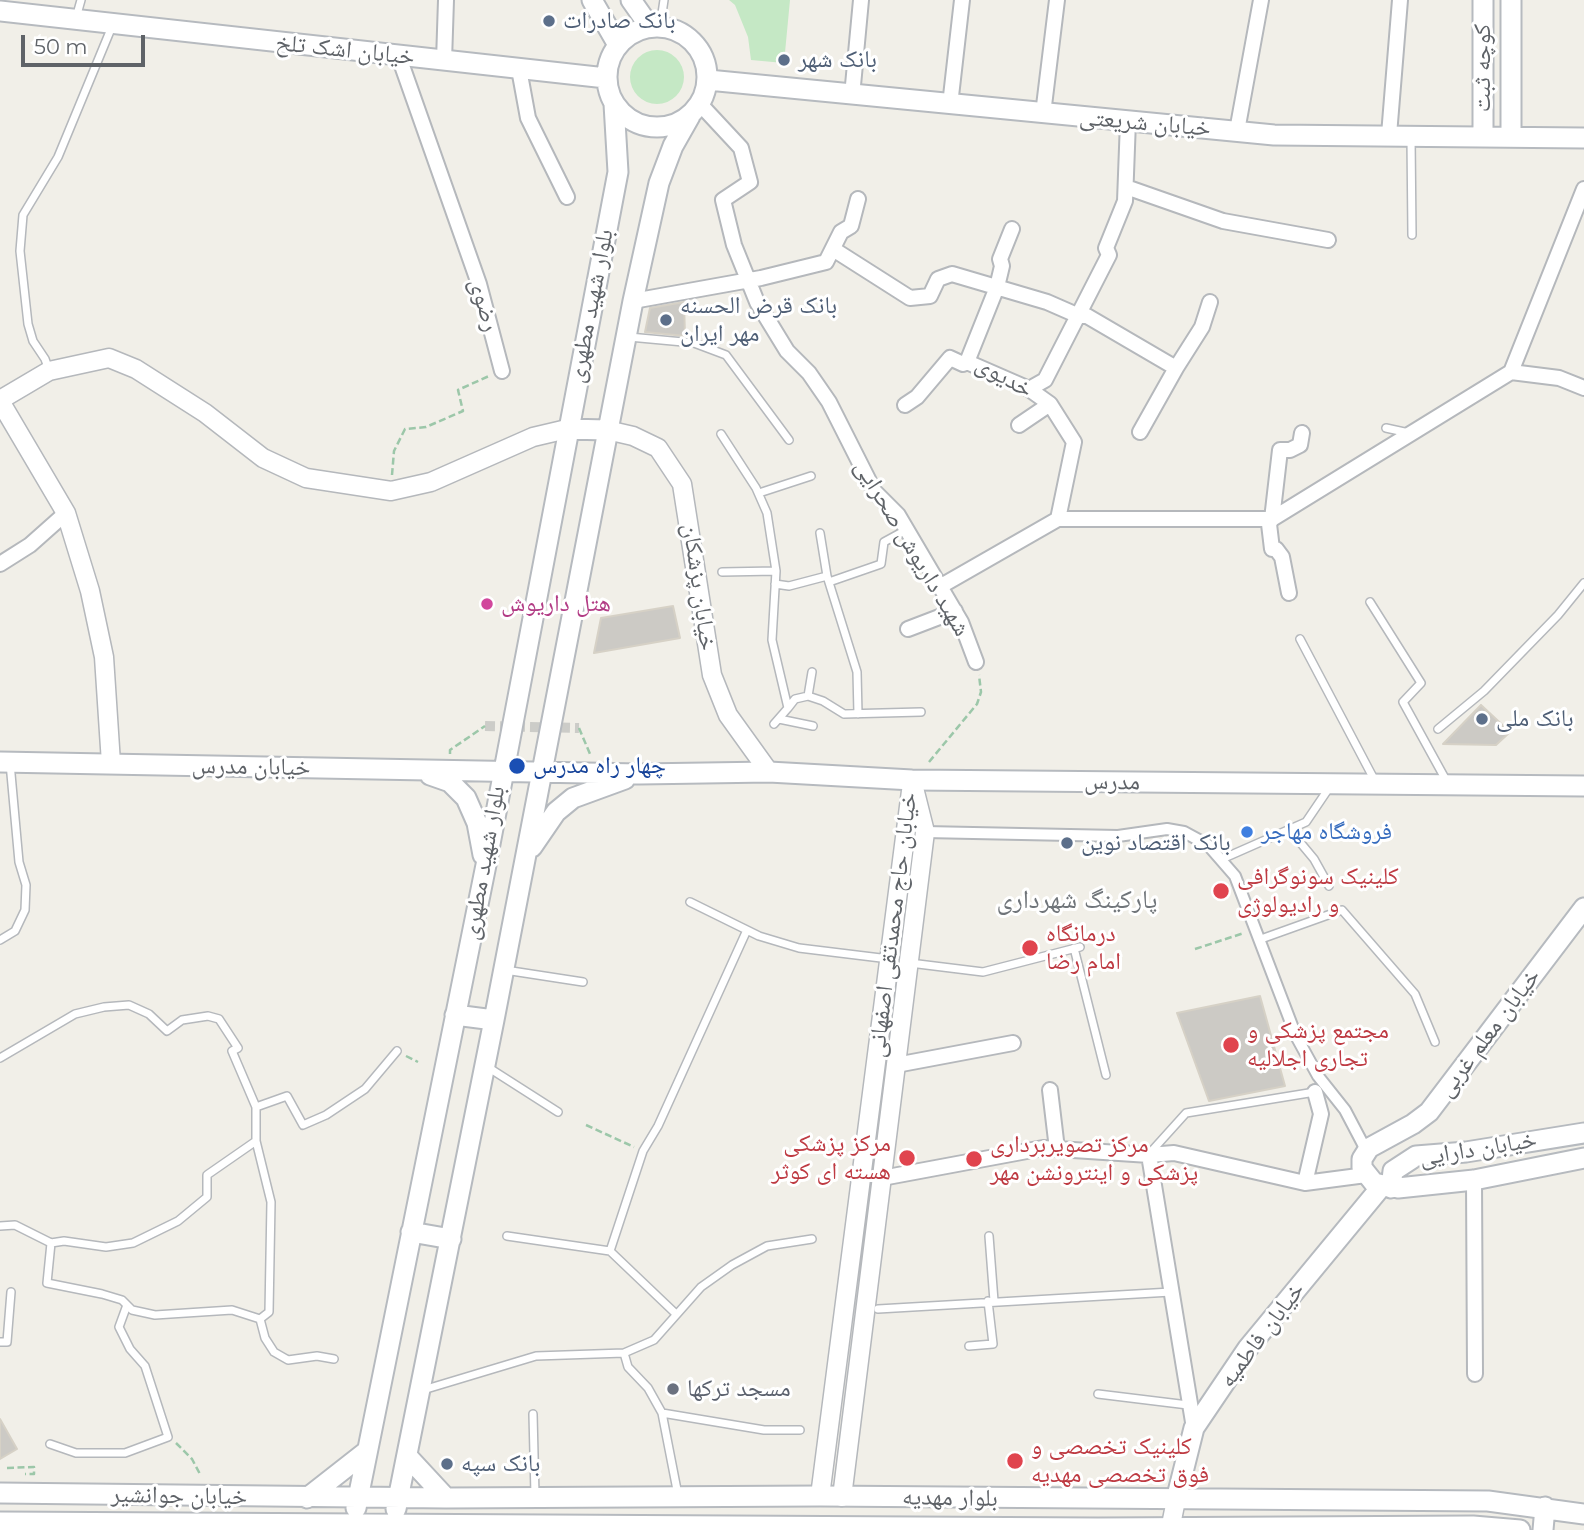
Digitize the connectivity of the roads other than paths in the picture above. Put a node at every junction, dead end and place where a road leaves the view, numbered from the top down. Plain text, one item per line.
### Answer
1 (446, 0) edge
2 (592, 0) edge
3 (631, 0) edge
4 (663, 0) edge
5 (861, 0) edge
6 (962, 0) edge
7 (1057, 0) edge
8 (1261, 0) edge
9 (1400, 0) edge
10 (1483, 0) edge
11 (1511, 0) edge
12 (78, 10) edge
13 (0, 11) edge
14 (113, 24) junction
15 (655, 27) junction
16 (1482, 34) junction
17 (1510, 37) junction
18 (618, 45) junction
19 (399, 57) junction
20 (444, 61) junction
21 (519, 69) junction
22 (606, 78) junction
23 (708, 80) junction
24 (852, 96) junction
25 (614, 104) junction
26 (950, 105) junction
27 (695, 110) junction
28 (1043, 114) junction
29 (1128, 121) junction
30 (1237, 131) junction
31 (1389, 135) junction
32 (1411, 135) junction
33 (1483, 136) junction
34 (1511, 136) junction
35 (1584, 138) edge
36 (1126, 187) junction
37 (1584, 189) edge
38 (566, 197) dead end
39 (858, 200) dead end
40 (1012, 229) dead end
41 (1412, 235) dead end
42 (1328, 240) dead end
43 (833, 249) junction
44 (747, 281) junction
45 (997, 287) junction
46 (633, 301) junction
47 (1210, 302) dead end
48 (1079, 316) junction
49 (626, 337) junction
50 (967, 362) junction
51 (1176, 368) junction
52 (49, 371) junction
53 (502, 371) road end
54 (1511, 372) junction
55 (1584, 388) edge
56 (1029, 389) junction
57 (0, 401) edge
58 (1050, 404) junction
59 (905, 405) dead end
60 (1019, 425) dead end
61 (1386, 428) dead end
62 (567, 429) junction
63 (607, 430) junction
64 (1140, 432) dead end
65 (1302, 433) dead end
66 (1411, 433) junction
67 (721, 434) dead end
68 (789, 440) dead end
69 (811, 476) dead end
70 (759, 494) junction
71 (66, 513) junction
72 (1058, 519) junction
73 (1272, 519) junction
74 (906, 529) junction
75 (820, 533) dead end
76 (0, 564) edge
77 (776, 571) junction
78 (722, 572) dead end
79 (828, 579) junction
80 (775, 584) junction
81 (1583, 585) edge
82 (941, 586) junction
83 (1289, 593) dead end
84 (1370, 602) dead end
85 (955, 611) junction
86 (908, 629) dead end
87 (1300, 639) dead end
88 (976, 662) road end
89 (811, 672) dead end
90 (808, 696) junction
91 (789, 709) junction
92 (920, 712) dead end
93 (858, 714) junction
94 (813, 726) dead end
95 (1438, 729) dead end
96 (5, 762) edge
97 (111, 763) junction
98 (419, 771) junction
99 (501, 772) junction
100 (769, 772) junction
101 (542, 773) junction
102 (640, 774) junction
103 (912, 780) junction
104 (1331, 784) junction
105 (1377, 785) junction
106 (1449, 785) junction
107 (1584, 786) edge
108 (1289, 829) junction
109 (925, 832) junction
110 (1222, 859) junction
111 (525, 860) junction
112 (486, 865) junction
113 (1329, 886) dead end
114 (690, 902) dead end
115 (1584, 908) edge
116 (747, 930) junction
117 (1259, 934) junction
118 (0, 940) edge
119 (889, 959) junction
120 (909, 963) junction
121 (504, 970) junction
122 (583, 982) dead end
123 (455, 1015) junction
124 (495, 1020) junction
125 (1435, 1042) dead end
126 (1013, 1043) dead end
127 (397, 1051) dead end
128 (0, 1058) edge
129 (896, 1065) junction
130 (485, 1066) junction
131 (1106, 1075) dead end
132 (1050, 1090) dead end
133 (1315, 1091) joint
134 (256, 1107) junction
135 (558, 1112) dead end
136 (1584, 1133) edge
137 (256, 1141) junction
138 (1374, 1146) junction
139 (1057, 1149) junction
140 (1451, 1153) junction
141 (1149, 1155) junction
142 (1584, 1158) edge
143 (882, 1178) junction
144 (1475, 1180) junction
145 (1454, 1181) junction
146 (1306, 1183) junction
147 (1379, 1183) junction
148 (0, 1226) edge
149 (411, 1232) junction
150 (507, 1236) dead end
151 (989, 1236) dead end
152 (451, 1239) junction
153 (812, 1239) dead end
154 (51, 1243) junction
155 (610, 1251) junction
156 (11, 1292) dead end
157 (1171, 1292) junction
158 (991, 1301) junction
159 (127, 1305) junction
160 (878, 1309) dead end
161 (675, 1313) junction
162 (260, 1319) junction
163 (0, 1342) edge
164 (969, 1346) dead end
165 (624, 1353) junction
166 (334, 1359) dead end
167 (1475, 1374) dead end
168 (421, 1391) junction
169 (1098, 1394) dead end
170 (1188, 1405) junction
171 (662, 1413) junction
172 (533, 1414) dead end
173 (1194, 1428) junction
174 (800, 1430) dead end
175 (50, 1444) dead end
176 (367, 1451) junction
177 (408, 1457) junction
178 (822, 1475) junction
179 (845, 1476) junction
180 (0, 1493) edge
181 (535, 1496) junction
182 (678, 1496) junction
183 (820, 1496) junction
184 (1172, 1496) junction
185 (307, 1497) junction
186 (358, 1497) junction
187 (398, 1497) junction
188 (842, 1497) junction
189 (446, 1498) junction
190 (1545, 1507) junction
191 (1584, 1514) edge
192 (0, 1522) edge
193 (352, 1527) edge
194 (391, 1527) edge
195 (444, 1527) edge
196 (252, 1528) edge
197 (867, 1528) edge
198 (1170, 1528) edge
199 (962, 1529) edge
200 (1100, 1529) edge
201 (1520, 1530) edge
202 (1543, 1530) edge

1 - 20 street
2 - 18 main road
3 - 15 main road
4 - 15 lane
5 - 24 street
6 - 26 street
7 - 28 street
8 - 30 street
9 - 31 street
10 - 16 main road, کوچه ثبت
11 - 17 main road, کوچه ثبت
12 - 13 main road, خیابان اشک تلخ
12 - 14 main road, خیابان اشک تلخ
14 - 19 main road, خیابان اشک تلخ
14 - 52 lane
15 - 18 main road
15 - 23 main road
16 - 17 main road
16 - 33 main road, کوچه ثبت
17 - 34 main road, کوچه ثبت
18 - 22 main road
19 - 20 main road, خیابان اشک تلخ
19 - 53 street, رضوی
20 - 21 main road, خیابان اشک تلخ
21 - 22 main road, خیابان اشک تلخ
21 - 38 street
22 - 25 main road
23 - 24 main road, خیابان شریعتی
23 - 27 main road
24 - 26 main road, خیابان شریعتی
25 - 27 main road
25 - 62 main road, بلوار شهید مطهری
26 - 28 main road, خیابان شریعتی
27 - 44 street, شهید داریوش صحرایی
27 - 46 main road, بلوار شهید مطهری
28 - 29 main road, خیابان شریعتی
29 - 30 main road, خیابان شریعتی
29 - 36 street
30 - 31 main road, خیابان شریعتی
31 - 32 main road, خیابان شریعتی
32 - 33 main road, خیابان شریعتی
32 - 41 lane
33 - 34 main road, خیابان شریعتی
34 - 35 main road, خیابان شریعتی
36 - 42 street
36 - 48 street
37 - 54 street
39 - 43 street
40 - 45 street, خدیوی
43 - 44 street
43 - 45 street
44 - 46 street
44 - 74 street, شهید داریوش صحرایی
45 - 48 street
45 - 50 street, خدیوی
46 - 49 main road, بلوار شهید مطهری
47 - 51 street
48 - 51 street
48 - 56 street
49 - 63 main road, بلوار شهید مطهری
49 - 68 lane
50 - 56 street, خدیوی
50 - 59 street
51 - 64 street
52 - 57 street
52 - 62 street
54 - 55 street
54 - 66 street
56 - 58 street, خدیوی
57 - 71 street
58 - 60 street
58 - 72 street, خدیوی
61 - 66 lane
62 - 63 main road
62 - 99 main road, بلوار شهید مطهری
63 - 100 street, خیابان پزشکان
63 - 101 main road, بلوار شهید مطهری
65 - 73 street
66 - 73 street
67 - 70 lane
69 - 70 lane
70 - 77 lane
71 - 76 street
71 - 97 street
72 - 73 street
72 - 82 street
73 - 83 street
74 - 79 lane
74 - 82 street, شهید داریوش صحرایی
75 - 79 lane
77 - 78 lane
77 - 80 lane
79 - 80 lane
79 - 93 lane
80 - 91 lane
81 - 95 lane
82 - 85 street, شهید داریوش صحرایی
84 - 106 lane
85 - 86 street
85 - 88 street, شهید داریوش صحرایی
87 - 105 lane
89 - 90 lane
90 - 91 lane
90 - 93 lane
91 - 94 lane
92 - 93 lane
96 - 97 main road, خیابان مدرس
96 - 118 lane
97 - 98 main road, خیابان مدرس
98 - 99 main road, خیابان مدرس
98 - 112 main road
99 - 101 main road, خیابان مدرس
99 - 112 main road, بلوار شهید مطهری
100 - 102 main road, مدرس
100 - 103 main road, مدرس
101 - 102 main road, مدرس
101 - 111 main road, بلوار شهید مطهری
102 - 111 main road
103 - 104 main road, مدرس
103 - 109 street, خیابان حاج محمدتقی اصفهانی
103 - 119 street, خیابان حاج محمدتقی اصفهانی
104 - 105 main road, مدرس
104 - 108 lane
105 - 106 main road, مدرس
106 - 107 main road, مدرس
108 - 110 lane
108 - 113 lane
109 - 110 street
109 - 120 street, خیابان حاج محمدتقی اصفهانی
110 - 117 street
111 - 121 main road, بلوار شهید مطهری
112 - 123 main road, بلوار شهید مطهری
114 - 116 lane
115 - 138 main road, خیابان معلم غربی
116 - 119 lane
116 - 155 lane
117 - 125 lane
117 - 138 street
119 - 178 street, خیابان حاج محمدتقی اصفهانی
120 - 129 street, خیابان حاج محمدتقی اصفهانی
120 - 131 lane
121 - 122 lane
121 - 124 main road, بلوار شهید مطهری
123 - 124 main road
123 - 149 main road, بلوار شهید مطهری
124 - 130 main road, بلوار شهید مطهری
126 - 129 street
127 - 134 lane
128 - 134 lane
129 - 143 street, خیابان حاج محمدتقی اصفهانی
130 - 135 lane
130 - 152 main road, بلوار شهید مطهری
132 - 139 street
133 - 141 lane
133 - 146 street
134 - 137 lane
136 - 140 main road, خیابان دارایی
137 - 154 lane
137 - 162 lane
138 - 147 main road
139 - 141 street
139 - 143 street
140 - 145 main road
140 - 147 main road, خیابان دارایی
141 - 146 street
141 - 157 street
142 - 144 main road, خیابان دارایی
143 - 179 street, خیابان حاج محمدتقی اصفهانی
144 - 145 main road, خیابان دارایی
144 - 167 street
145 - 147 main road, خیابان دارایی
146 - 147 street
147 - 173 main road, خیابان فاطمیه
148 - 154 lane
149 - 152 main road
149 - 176 main road, بلوار شهید مطهری
150 - 155 lane
151 - 158 lane
152 - 168 main road, بلوار شهید مطهری
153 - 161 lane
154 - 159 lane
155 - 161 lane
156 - 163 lane
157 - 158 lane
157 - 170 street
158 - 160 lane
158 - 164 lane
159 - 162 lane
159 - 175 lane
161 - 165 lane
162 - 166 lane
165 - 168 lane
165 - 171 lane
168 - 177 main road, بلوار شهید مطهری
169 - 170 lane
170 - 173 street
171 - 174 lane
171 - 182 lane
172 - 181 lane
173 - 184 main road, خیابان فاطمیه
176 - 185 main road
176 - 186 main road, بلوار شهید مطهری
177 - 187 main road, بلوار شهید مطهری
177 - 189 main road
178 - 179 street
178 - 183 street, خیابان حاج محمدتقی اصفهانی
179 - 188 street, خیابان حاج محمدتقی اصفهانی
180 - 185 main road, خیابان جوانشیر
181 - 182 main road, بلوار مهدیه
181 - 189 main road, بلوار مهدیه
182 - 183 main road, بلوار مهدیه
183 - 188 main road, بلوار مهدیه
184 - 188 main road, بلوار مهدیه
184 - 190 main road, بلوار مهدیه
184 - 198 street
185 - 186 main road, خیابان جوانشیر
186 - 187 main road, خیابان جوانشیر
186 - 193 main road, بلوار شهید مطهری
187 - 189 main road, بلوار مهدیه
187 - 194 main road, بلوار شهید مطهری
190 - 191 main road, بلوار مهدیه
190 - 202 main road
192 - 196 main road, خیابان جوانشیر
193 - 194 main road, خیابان جوانشیر
193 - 196 main road, خیابان جوانشیر
194 - 195 main road, بلوار مهدیه
195 - 197 main road, بلوار مهدیه
197 - 199 main road, بلوار مهدیه
198 - 200 main road, بلوار مهدیه
198 - 201 main road, بلوار مهدیه
199 - 200 main road, بلوار مهدیه

